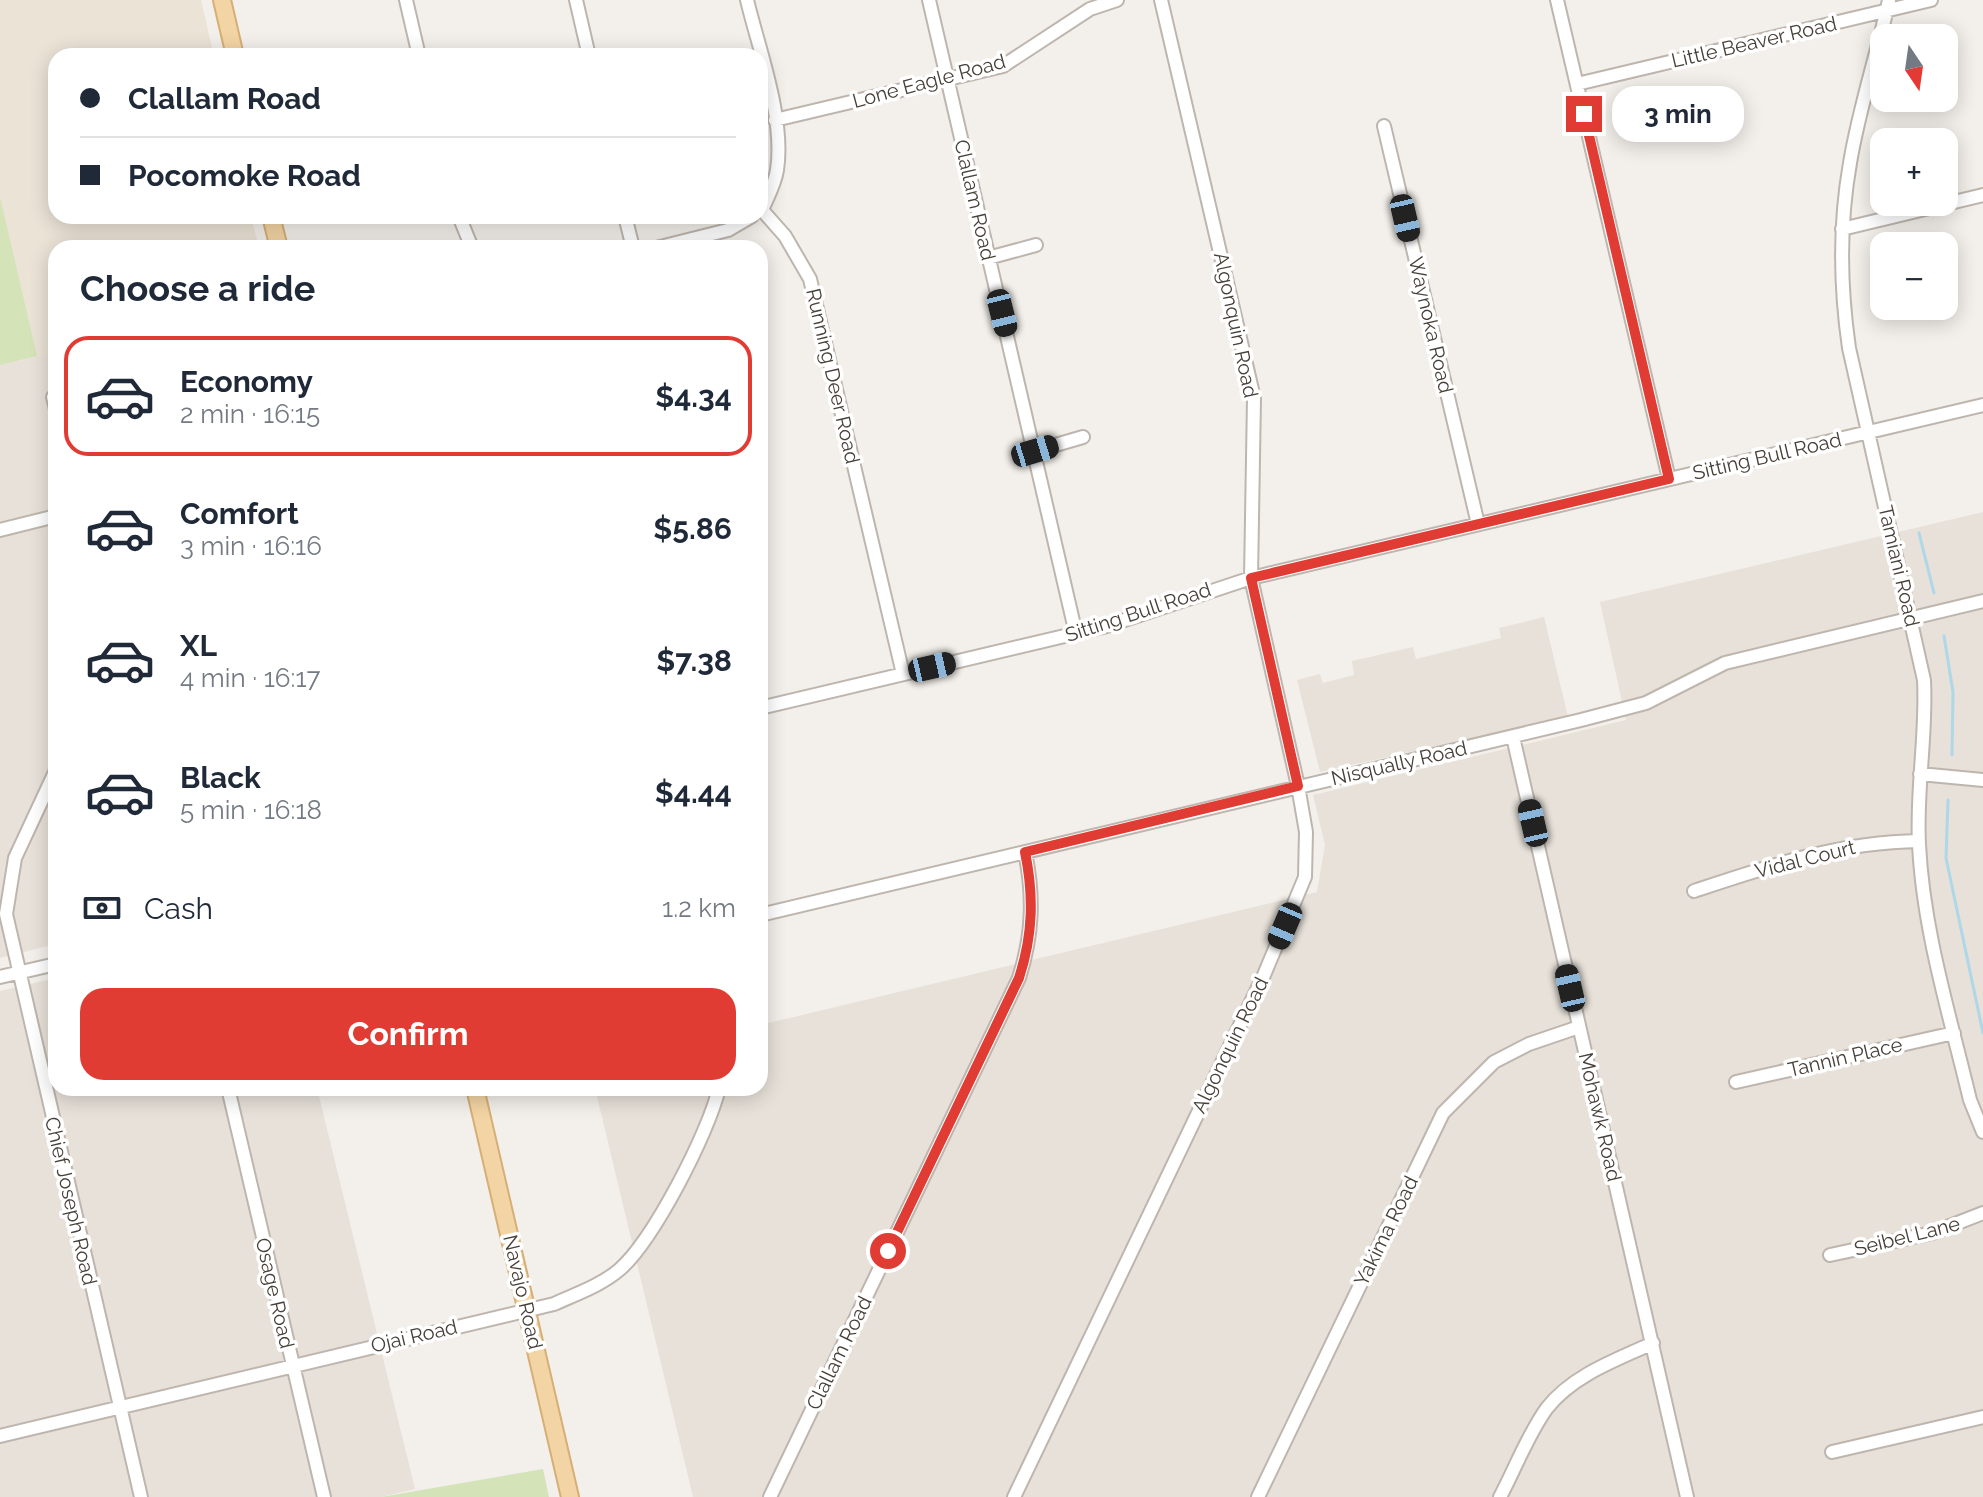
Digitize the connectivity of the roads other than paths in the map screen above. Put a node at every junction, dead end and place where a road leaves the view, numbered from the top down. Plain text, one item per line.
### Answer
1 (222, 0) edge
2 (406, 0) edge
3 (576, 0) edge
4 (747, 0) edge
5 (929, 0) edge
6 (1117, 0) edge
7 (1161, 0) edge
8 (1557, 0) edge
9 (1931, 0) edge
10 (1887, 5) edge
11 (233, 48) edge
12 (417, 48) edge
13 (587, 48) edge
14 (758, 48) edge
15 (946, 81) junction
16 (1577, 84) junction
17 (768, 90) edge
18 (775, 120) junction
19 (1384, 126) dead end
20 (768, 192) edge
21 (1983, 195) edge
22 (768, 222) edge
23 (739, 224) edge
24 (1842, 229) junction
25 (688, 240) edge
26 (1036, 245) dead end
27 (988, 258) junction
28 (1983, 405) edge
29 (1867, 432) junction
30 (1083, 437) dead end
31 (1035, 451) junction
32 (1669, 479) junction
33 (48, 518) edge
34 (1478, 524) junction
35 (0, 530) edge
36 (1251, 578) junction
37 (1983, 601) edge
38 (1912, 618) junction
39 (1076, 634) junction
40 (903, 674) junction
41 (768, 706) edge
42 (1513, 737) junction
43 (1920, 774) junction
44 (1983, 780) edge
45 (48, 786) edge
46 (1298, 786) junction
47 (1919, 841) junction
48 (1025, 852) junction
49 (1694, 891) dead end
50 (768, 913) edge
51 (48, 966) edge
52 (18, 973) junction
53 (0, 977) edge
54 (1579, 1027) junction
55 (1954, 1033) junction
56 (1736, 1082) dead end
57 (230, 1096) edge
58 (477, 1096) edge
59 (717, 1096) edge
60 (1983, 1132) edge
61 (1983, 1213) edge
62 (1830, 1255) dead end
63 (526, 1310) junction
64 (1653, 1343) junction
65 (292, 1365) junction
66 (120, 1407) junction
67 (1983, 1417) edge
68 (0, 1436) edge
69 (1832, 1452) dead end
70 (141, 1497) edge
71 (324, 1497) edge
72 (570, 1497) edge
73 (770, 1497) edge
74 (1014, 1497) edge
75 (1258, 1497) edge
76 (1500, 1497) edge
77 (1687, 1497) edge

1 - 11 main road
2 - 12 street
3 - 13 street
4 - 14 street
5 - 15 street, Clallam Road
6 - 15 street, Lone Eagle Road
7 - 36 street, Algonquin Road
8 - 16 street
9 - 10 street, Little Beaver Road
10 - 16 street, Little Beaver Road
10 - 24 street, Tamiani Road
15 - 18 street, Lone Eagle Road
15 - 27 street, Clallam Road
16 - 32 street
17 - 18 street
18 - 20 street
19 - 34 street, Waynoka Road
21 - 24 street
22 - 40 street, Running Deer Road
23 - 25 street
24 - 29 street, Tamiani Road
26 - 27 street
27 - 31 street, Clallam Road
28 - 29 street, Sitting Bull Road
29 - 32 street, Sitting Bull Road
29 - 38 street, Tamiani Road
30 - 31 street
31 - 39 street, Clallam Road
32 - 34 street, Sitting Bull Road
33 - 35 street
34 - 36 street, Sitting Bull Road
36 - 39 street, Sitting Bull Road
36 - 46 street, Algonquin Road
37 - 38 street, Nisqually Road
38 - 42 street, Nisqually Road
38 - 43 street, Tamiani Road
39 - 40 street, Sitting Bull Road
40 - 41 street, Sitting Bull Road
42 - 46 street, Nisqually Road
42 - 54 street, Mohawk Road
43 - 44 street
43 - 47 street, Tamiani Road
45 - 52 street, Chief Joseph Road
46 - 48 street, Nisqually Road
46 - 74 street, Algonquin Road
47 - 49 street, Vidal Court
47 - 55 street, Tamiani Road
48 - 50 street, Nisqually Road
48 - 73 street, Clallam Road
51 - 52 street
52 - 53 street
52 - 66 street, Chief Joseph Road
54 - 64 street, Mohawk Road
54 - 75 street, Yakima Road
55 - 56 street, Tannin Place
55 - 60 street, Tamiani Road
57 - 65 street, Osage Road
58 - 63 main road, Navajo Road
59 - 63 street, Ojai Road
61 - 62 street, Seibel Lane
63 - 65 street, Ojai Road
63 - 72 main road, Navajo Road
64 - 76 street
64 - 77 street, Mohawk Road
65 - 66 street, Ojai Road
65 - 71 street, Osage Road
66 - 68 street, Ojai Road
66 - 70 street, Chief Joseph Road
67 - 69 street

